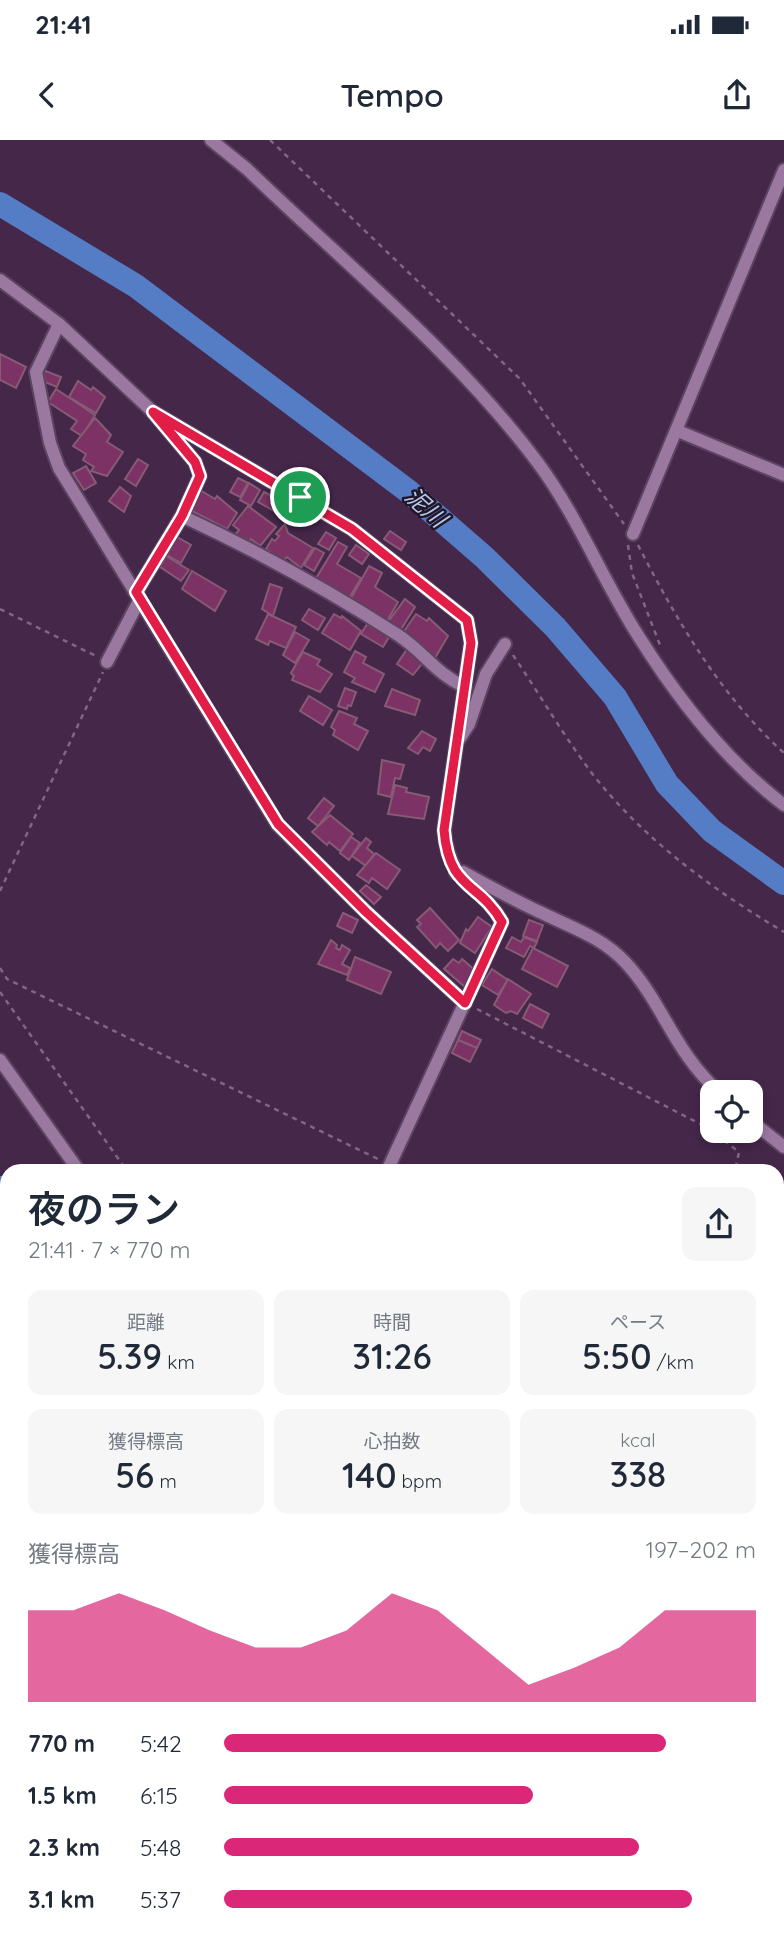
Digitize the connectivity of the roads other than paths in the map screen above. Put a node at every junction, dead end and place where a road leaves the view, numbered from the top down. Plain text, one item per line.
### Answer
1 (211, 140) edge
2 (784, 170) edge
3 (0, 280) edge
4 (59, 324) junction
5 (153, 412) junction
6 (678, 431) junction
7 (784, 475) edge
8 (182, 516) junction
9 (632, 534) road end
10 (138, 596) junction
11 (505, 644) road end
12 (107, 662) road end
13 (465, 687) junction
14 (456, 745) junction
15 (784, 805) edge
16 (455, 873) junction
17 (465, 1003) junction
18 (0, 1060) edge
19 (708, 1080) edge
20 (763, 1130) edge
21 (784, 1147) edge
22 (74, 1164) edge
23 (390, 1164) edge

1 - 15 street
2 - 6 street
3 - 4 street
4 - 5 street
4 - 10 street
5 - 8 street
5 - 13 street
6 - 7 street
6 - 9 street
8 - 10 street
8 - 13 street
10 - 12 street
10 - 17 street
11 - 14 street
13 - 14 street
14 - 16 street
16 - 17 street
16 - 19 street
17 - 23 street
18 - 22 street
20 - 21 street

